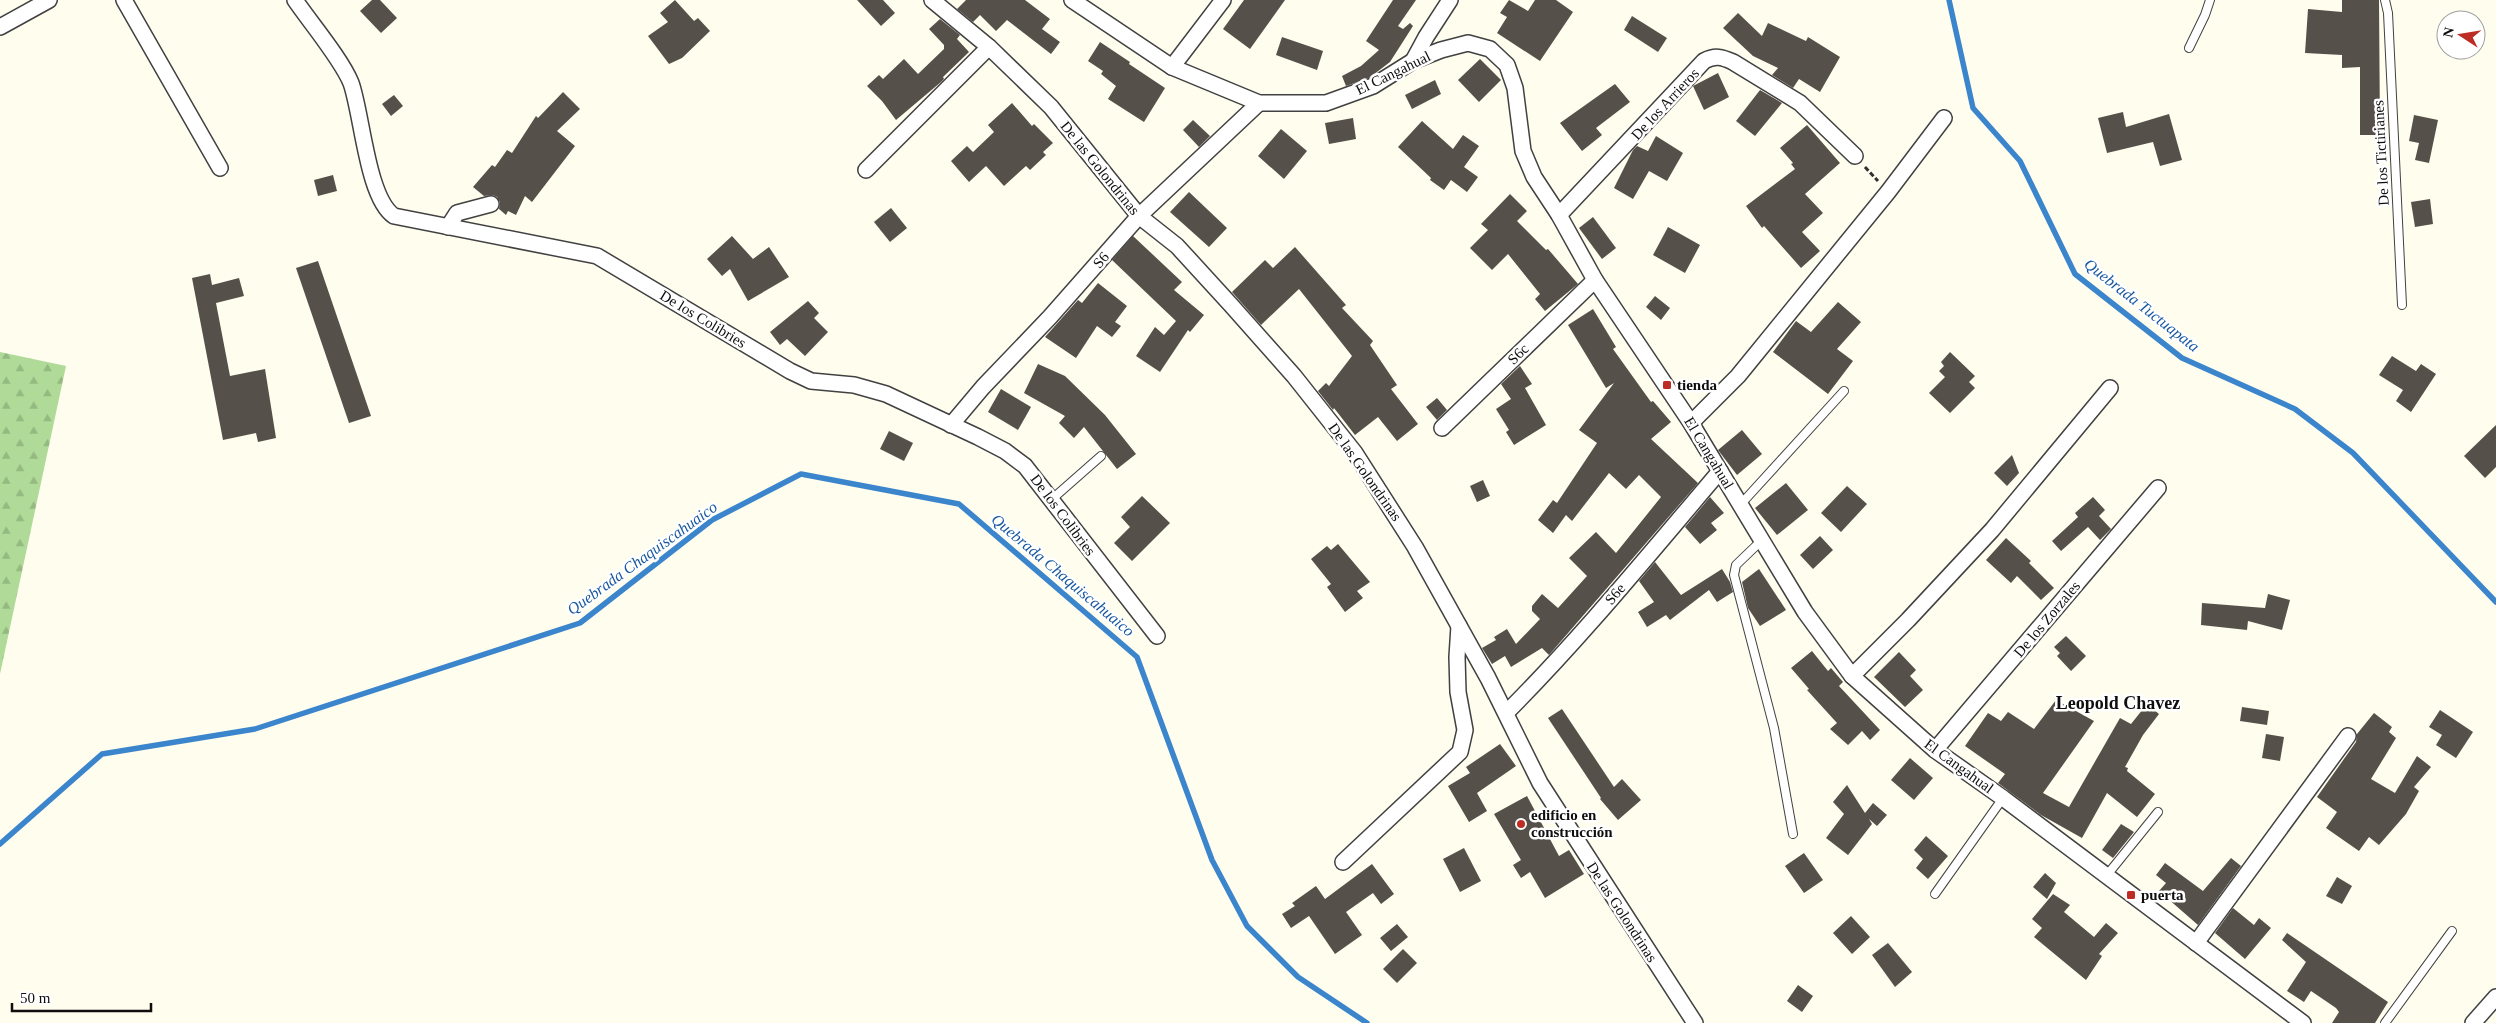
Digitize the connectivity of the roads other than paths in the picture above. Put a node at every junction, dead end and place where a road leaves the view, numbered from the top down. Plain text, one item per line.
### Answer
1 (49, 0) edge
2 (124, 0) edge
3 (295, 0) edge
4 (932, 0) edge
5 (1072, 0) edge
6 (1223, 0) edge
7 (1450, 0) edge
8 (2210, 0) edge
9 (2385, 0) edge
10 (1089, 4) edge
11 (0, 27) edge
12 (989, 47) junction
13 (2189, 48) dead end
14 (1414, 61) junction
15 (1172, 67) junction
16 (1259, 103) junction
17 (1944, 118) dead end
18 (1855, 156) road end
19 (220, 168) dead end
20 (866, 170) dead end
21 (492, 204) dead end
22 (1558, 215) junction
23 (1138, 216) junction
24 (448, 227) junction
25 (1595, 280) junction
26 (2402, 305) dead end
27 (2110, 388) dead end
28 (1844, 391) dead end
29 (1691, 423) junction
30 (951, 425) junction
31 (1442, 428) dead end
32 (1102, 456) dead end
33 (1720, 471) junction
34 (2158, 488) dead end
35 (1050, 500) junction
36 (1741, 504) junction
37 (1762, 541) junction
38 (1459, 626) junction
39 (1156, 636) dead end
40 (1852, 676) junction
41 (1506, 713) junction
42 (2348, 736) dead end
43 (1935, 750) junction
44 (2003, 798) junction
45 (2158, 812) dead end
46 (1793, 834) dead end
47 (1343, 862) dead end
48 (2107, 876) junction
49 (1935, 894) dead end
50 (2452, 931) dead end
51 (2196, 943) junction
52 (2496, 997) edge
53 (1695, 1023) edge
54 (2303, 1023) edge
55 (2385, 1023) edge
56 (2473, 1023) edge

1 - 11 street
2 - 19 street
3 - 24 street, De los Colibries
4 - 12 street, De las Golondrinas
5 - 10 street, El Cangahual
6 - 15 street
7 - 14 street
8 - 13 lane
9 - 26 lane, De los Tictirianes
10 - 15 street, El Cangahual
12 - 20 street
12 - 23 street, De las Golondrinas
14 - 16 street, El Cangahual
14 - 22 street, El Cangahual
15 - 16 street, El Cangahual
16 - 23 street, S6
17 - 29 street
18 - 22 street, De los Arrieros
21 - 24 street
22 - 25 street, El Cangahual
23 - 30 street, S6
23 - 38 street, De las Golondrinas
24 - 30 street, De los Colibries
25 - 29 street, El Cangahual
25 - 31 street, S6c
27 - 40 street
28 - 36 lane
29 - 33 street, El Cangahual
30 - 35 street, De los Colibries
32 - 35 lane
33 - 36 street, El Cangahual
33 - 41 street, S6e
34 - 43 street, De los Zorzales
35 - 39 street, De los Colibries
36 - 37 street, El Cangahual
37 - 40 street, El Cangahual
37 - 46 lane
38 - 41 street, De las Golondrinas
38 - 47 street
40 - 43 street, El Cangahual
41 - 53 street, De las Golondrinas
42 - 51 street
43 - 44 street, El Cangahual
44 - 48 street, El Cangahual
44 - 49 lane
45 - 48 lane
48 - 51 street, El Cangahual
50 - 55 lane
51 - 54 street, El Cangahual
52 - 56 street

